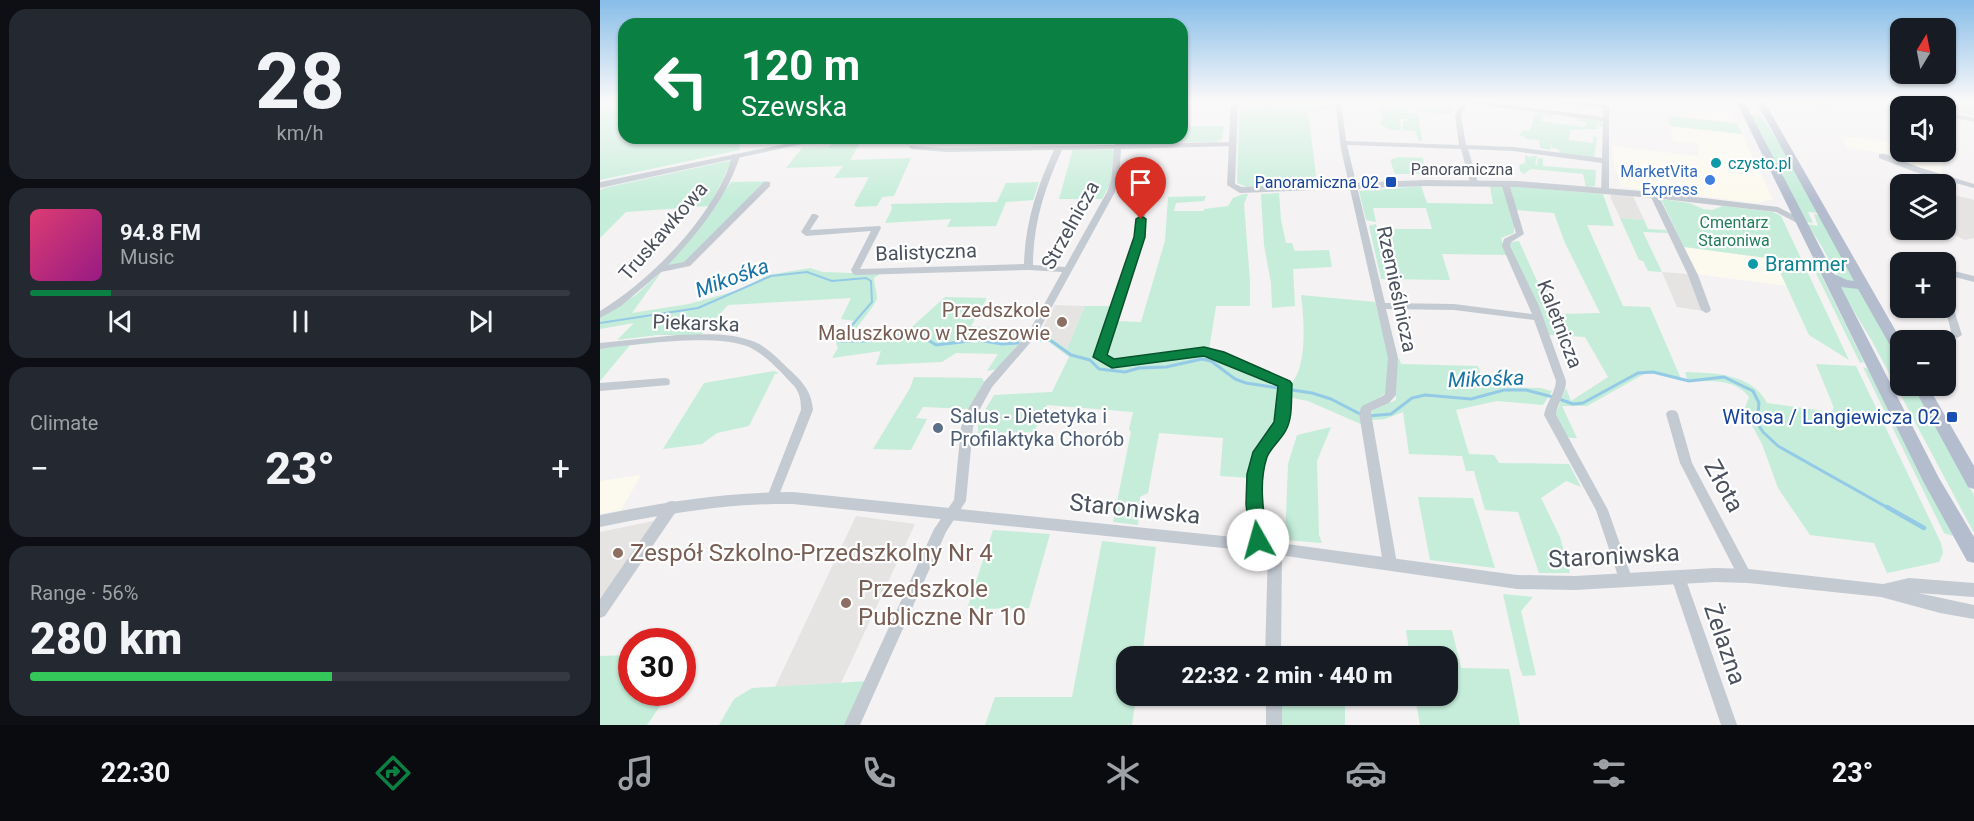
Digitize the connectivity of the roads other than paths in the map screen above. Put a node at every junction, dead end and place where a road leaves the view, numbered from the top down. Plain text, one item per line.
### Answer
1 (1233, 135) edge
2 (1342, 135) edge
3 (1461, 135) edge
4 (1606, 135) edge
5 (1757, 135) edge
6 (1779, 135) edge
7 (1188, 143) edge
8 (1343, 143) junction
9 (795, 144) edge
10 (1099, 144) edge
11 (1119, 144) edge
12 (1233, 144) junction
13 (1463, 146) junction
14 (912, 147) dead end
15 (1059, 148) junction
16 (736, 156) junction
17 (1882, 156) dead end
18 (1606, 161) junction
19 (1474, 183) junction
20 (1505, 183) junction
21 (767, 184) dead end
22 (600, 185) edge
23 (1353, 186) junction
24 (1974, 186) edge
25 (1605, 191) junction
26 (1654, 195) junction
27 (1142, 201) dead end
28 (1792, 204) junction
29 (1778, 210) junction
30 (815, 216) dead end
31 (1800, 221) junction
32 (1028, 267) junction
33 (657, 270) junction
34 (1066, 270) junction
35 (1956, 275) edge
36 (1828, 276) junction
37 (1974, 279) edge
38 (1861, 282) junction
39 (1380, 306) junction
40 (1706, 310) dead end
41 (600, 315) edge
42 (1538, 318) junction
43 (1952, 318) edge
44 (1890, 333) edge
45 (1957, 335) dead end
46 (600, 346) edge
47 (665, 382) dead end
48 (600, 387) edge
49 (1926, 396) edge
50 (1672, 414) dead end
51 (1974, 482) edge
52 (773, 497) junction
53 (672, 506) junction
54 (952, 515) junction
55 (600, 521) edge
56 (1267, 548) junction
57 (1974, 555) edge
58 (1390, 564) junction
59 (1745, 576) junction
60 (1678, 577) junction
61 (1626, 581) junction
62 (1881, 590) junction
63 (1974, 590) edge
64 (600, 611) edge
65 (1974, 612) edge
66 (1272, 646) edge
67 (1274, 706) edge
68 (852, 725) edge
69 (1274, 725) edge
70 (1729, 725) edge

1 - 12 street, Panoramiczna
2 - 8 street, Rzemieślnicza
3 - 13 street
4 - 18 street
5 - 28 main road
6 - 38 main road
7 - 12 street
8 - 13 street
8 - 23 street, Rzemieślnicza
9 - 16 street
10 - 15 street
11 - 34 street, Strzelnicza
12 - 23 street, Panoramiczna
13 - 18 street
13 - 19 street
14 - 15 street
15 - 32 street
16 - 22 street
16 - 33 street, Truskawkowa
17 - 24 street
18 - 25 street
19 - 20 street, Panoramiczna
19 - 23 street, Panoramiczna
20 - 25 street, Panoramiczna
20 - 42 street, Kaletnicza
21 - 33 street
23 - 39 street, Rzemieślnicza
25 - 26 street, Panoramiczna
26 - 29 street, Panoramiczna
26 - 40 street
27 - 56 street
28 - 29 street
28 - 31 main road
29 - 31 street, Panoramiczna
30 - 32 street, Balistyczna
31 - 36 main road
32 - 34 street, Balistyczna
33 - 41 street, Truskawkowa
34 - 54 street, Strzelnicza
35 - 37 street
36 - 38 main road
36 - 57 main road
38 - 44 main road
39 - 42 street
39 - 58 street, Rzemieślnicza
42 - 61 street, Kaletnicza
43 - 45 street
46 - 52 street, Piekarska
47 - 48 street
49 - 51 main road
50 - 59 street, Złota
52 - 53 street, Staroniwska
52 - 54 street, Staroniwska
53 - 55 street, Staroniwska
53 - 64 street
54 - 56 street, Staroniwska
54 - 68 street, Strzelnicza
56 - 58 street, Staroniwska
56 - 66 street
58 - 61 street, Staroniwska
59 - 60 street, Staroniwska
59 - 62 street, Staroniwska
60 - 61 street, Staroniwska
60 - 70 street, Żelazna
62 - 63 street, Staroniwska
62 - 65 street, Staroniwska
67 - 69 street

